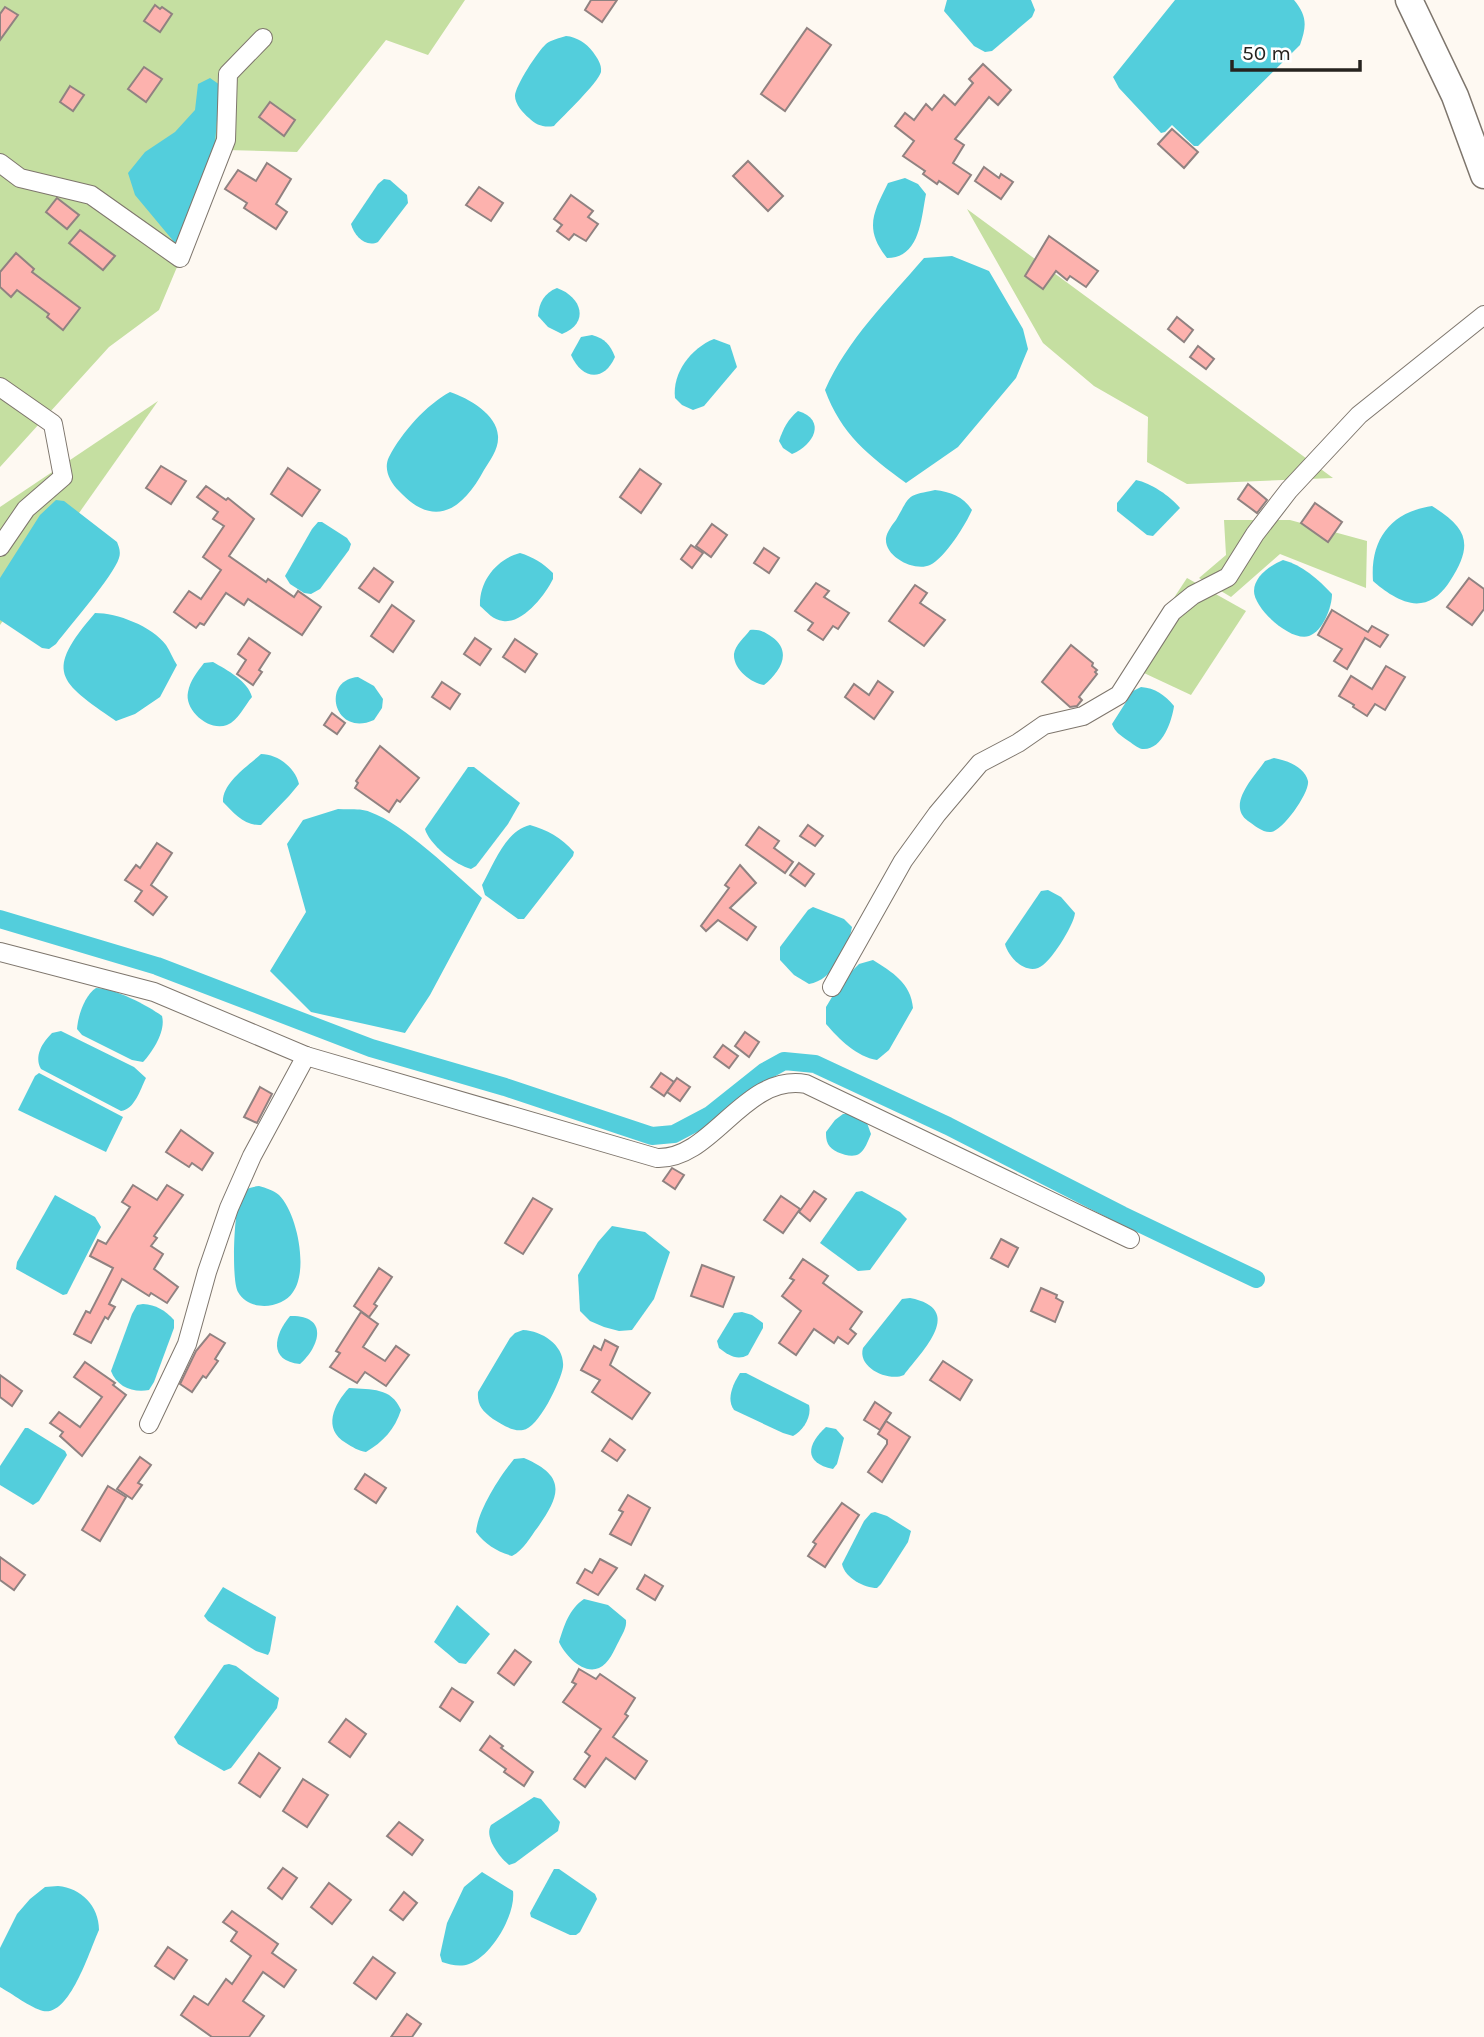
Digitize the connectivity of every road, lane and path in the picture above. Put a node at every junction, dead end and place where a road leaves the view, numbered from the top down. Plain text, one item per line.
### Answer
1 (1409, 0) edge
2 (263, 38) dead end
3 (0, 163) edge
4 (1484, 175) edge
5 (1484, 315) edge
6 (0, 387) edge
7 (0, 547) edge
8 (0, 952) edge
9 (832, 987) dead end
10 (306, 1056) junction
11 (1130, 1239) dead end
12 (149, 1424) dead end

1 - 4 main road
2 - 3 street
5 - 9 street
6 - 7 street
8 - 10 street
10 - 11 street
10 - 12 street

